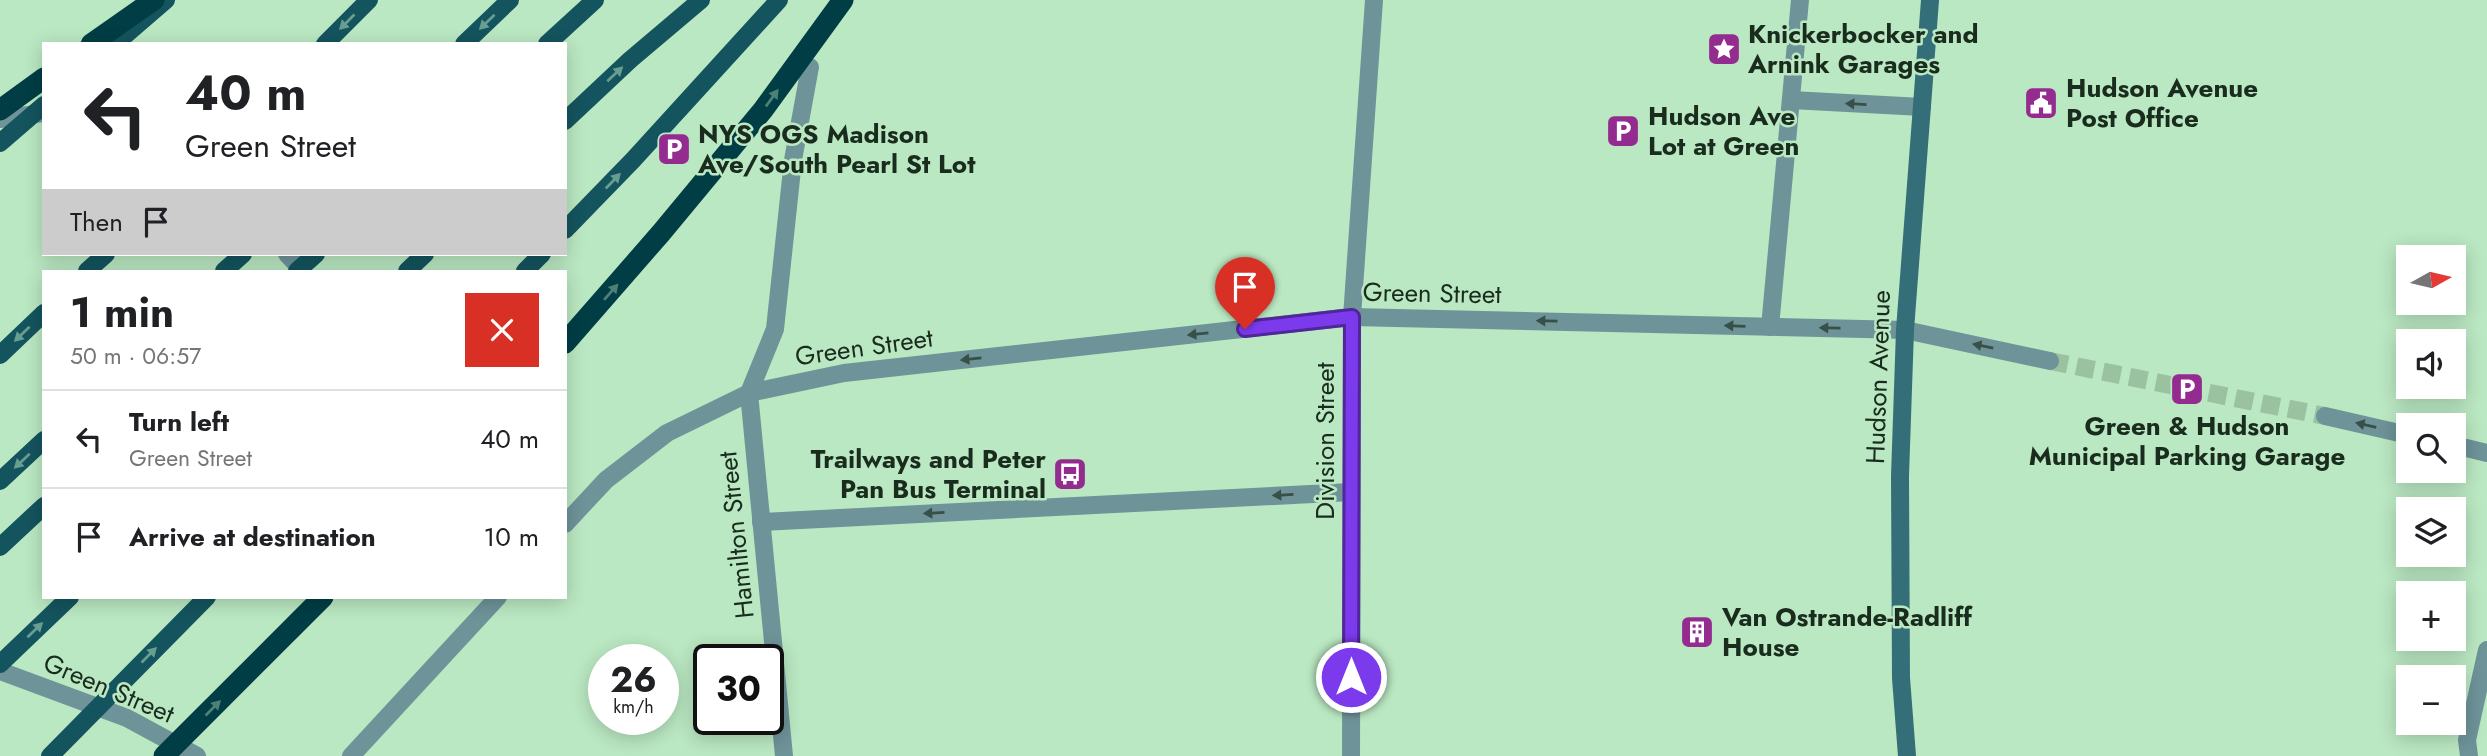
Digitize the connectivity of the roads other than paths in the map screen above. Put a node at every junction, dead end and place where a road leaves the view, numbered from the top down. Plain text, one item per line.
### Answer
1 (154, 0) edge
2 (166, 0) edge
3 (369, 0) edge
4 (510, 0) edge
5 (595, 0) edge
6 (701, 0) edge
7 (779, 0) edge
8 (843, 0) edge
9 (1374, 0) edge
10 (1800, 0) edge
11 (1930, 0) edge
12 (94, 42) edge
13 (117, 42) edge
14 (327, 42) edge
15 (466, 42) edge
16 (549, 42) edge
17 (810, 67) dead end
18 (42, 79) edge
19 (1791, 100) junction
20 (42, 107) edge
21 (1922, 107) junction
22 (0, 110) edge
23 (42, 113) edge
24 (0, 119) edge
25 (567, 119) edge
26 (0, 143) edge
27 (567, 228) edge
28 (104, 256) edge
29 (241, 256) edge
30 (289, 256) edge
31 (314, 256) edge
32 (423, 256) edge
33 (540, 256) edge
34 (89, 270) edge
35 (225, 270) edge
36 (298, 270) edge
37 (302, 270) edge
38 (408, 270) edge
39 (527, 270) edge
40 (42, 315) edge
41 (1352, 317) junction
42 (1770, 327) junction
43 (1905, 330) junction
44 (567, 341) edge
45 (0, 355) edge
46 (2050, 361) tunnel mouth
47 (748, 393) junction
48 (2325, 416) tunnel mouth
49 (2396, 432) edge
50 (42, 442) edge
51 (2466, 448) edge
52 (2487, 453) edge
53 (0, 481) edge
54 (1351, 492) junction
55 (42, 508) edge
56 (567, 522) edge
57 (761, 522) junction
58 (0, 547) edge
59 (68, 599) edge
60 (205, 599) edge
61 (321, 599) edge
62 (496, 599) edge
63 (2487, 650) edge
64 (0, 664) edge
65 (0, 671) edge
66 (50, 756) edge
67 (164, 756) edge
68 (197, 756) edge
69 (351, 756) edge
70 (784, 756) edge
71 (1351, 756) edge
72 (1907, 756) edge
73 (2469, 756) edge

1 - 12 highway
2 - 13 main road
3 -> 14 main road
4 -> 15 main road
5 - 16 main road
25 -> 6 main road
27 -> 7 main road
44 -> 8 highway
9 - 41 street, Division Street
10 - 19 street
11 - 21 street, Hudson Avenue
17 - 47 street
18 - 22 highway
21 -> 19 street
19 - 42 street
20 - 26 main road, bridge
21 - 43 street, Hudson Avenue
23 - 24 street
28 - 34 main road
29 - 35 main road
30 - 37 street
31 - 36 main road, bridge
32 - 38 main road
33 - 39 main road
40 -> 45 main road
42 -> 41 street, Green Street
41 -> 47 street, Green Street
41 - 54 street, Division Street
43 -> 42 street, Green Street
46 -> 43 street, Green Street
43 - 72 street, Hudson Avenue
47 - 56 street, Green Street
47 - 57 street, Hamilton Street
49 -> 48 street
50 -> 53 main road
51 - 52 street
54 -> 57 street
54 - 71 street, Division Street
55 - 58 main road
57 - 70 street, Hamilton Street
64 -> 59 main road
66 -> 60 main road, bridge
67 -> 61 highway, bridge
62 - 69 street
63 - 73 street
65 - 68 street, Green Street

